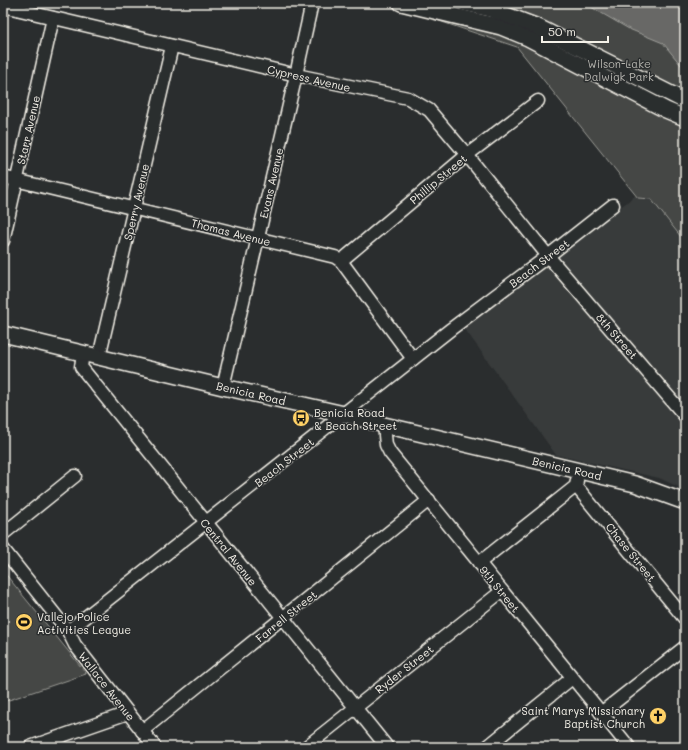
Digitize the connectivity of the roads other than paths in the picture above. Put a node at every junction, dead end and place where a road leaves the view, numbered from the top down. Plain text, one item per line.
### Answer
1 (312, 3) edge
2 (401, 3) edge
3 (464, 3) edge
4 (3, 6) edge
5 (53, 18) junction
6 (172, 46) junction
7 (296, 75) junction
8 (538, 101) dead end
9 (685, 101) edge
10 (685, 118) edge
11 (467, 155) junction
12 (3, 177) edge
13 (17, 180) junction
14 (613, 205) dead end
15 (135, 209) junction
16 (258, 238) junction
17 (3, 241) edge
18 (548, 256) junction
19 (341, 261) junction
20 (3, 334) edge
21 (83, 353) junction
22 (99, 357) junction
23 (413, 359) junction
24 (223, 387) junction
25 (344, 414) junction
26 (685, 416) edge
27 (384, 425) junction
28 (580, 471) junction
29 (75, 476) dead end
30 (576, 486) junction
31 (429, 500) junction
32 (685, 502) edge
33 (206, 523) junction
34 (3, 534) edge
35 (3, 549) edge
36 (479, 563) junction
37 (502, 592) junction
38 (282, 618) junction
39 (685, 619) edge
40 (68, 631) junction
41 (685, 647) edge
42 (572, 678) junction
43 (355, 707) junction
44 (128, 713) junction
45 (601, 713) junction
46 (142, 731) junction
47 (30, 747) edge
48 (155, 747) edge
49 (306, 747) edge
50 (387, 747) edge
51 (487, 747) edge
52 (629, 747) edge

1 - 7 street, Evans Avenue
2 - 10 main road
3 - 9 main road
4 - 5 street, Cypress Avenue
5 - 6 street, Cypress Avenue
5 - 13 street, Starr Avenue
6 - 7 street, Cypress Avenue
6 - 15 street, Sperry Avenue
7 - 11 street, Cypress Avenue
7 - 16 street, Evans Avenue
8 - 11 street, Phillip Street
11 - 18 street, Cypress Avenue
11 - 19 street, Phillip Street
12 - 13 street, Thomas Avenue
13 - 15 street, Thomas Avenue
13 - 17 street, Starr Avenue
14 - 18 street, Beach Street
15 - 16 street, Thomas Avenue
15 - 22 street, Sperry Avenue
16 - 19 street, Thomas Avenue
16 - 24 street, Evans Avenue
18 - 23 street, Beach Street
18 - 26 street, 8th Street
19 - 23 street
20 - 21 main road, Benicia Road
21 - 22 main road, Benicia Road
21 - 33 street, Central Avenue
22 - 24 main road, Benicia Road
23 - 25 street, Beach Street
24 - 25 main road, Benicia Road
25 - 27 main road, Benicia Road
25 - 33 street, Beach Street
27 - 28 main road, Benicia Road
27 - 31 street, 9th Street
28 - 30 street
28 - 32 main road, Benicia Road
29 - 34 street
30 - 36 street
30 - 39 street, Chase Street
31 - 36 street, 9th Street
31 - 38 street, Farrell Street
33 - 38 street, Central Avenue
33 - 40 street, Beach Street
35 - 40 street, Wallace Avenue
36 - 37 street, 9th Street
37 - 42 street, 9th Street
37 - 43 street, Ryder Street
38 - 43 street, Central Avenue
38 - 46 street, Farrell Street
40 - 44 street, Wallace Avenue
41 - 45 street
42 - 45 street, 9th Street
42 - 51 street
43 - 49 street, Ryder Street
43 - 50 street, Central Avenue
44 - 46 street, Wallace Avenue
44 - 47 street
45 - 52 street, 9th Street
46 - 48 street, Wallace Avenue

